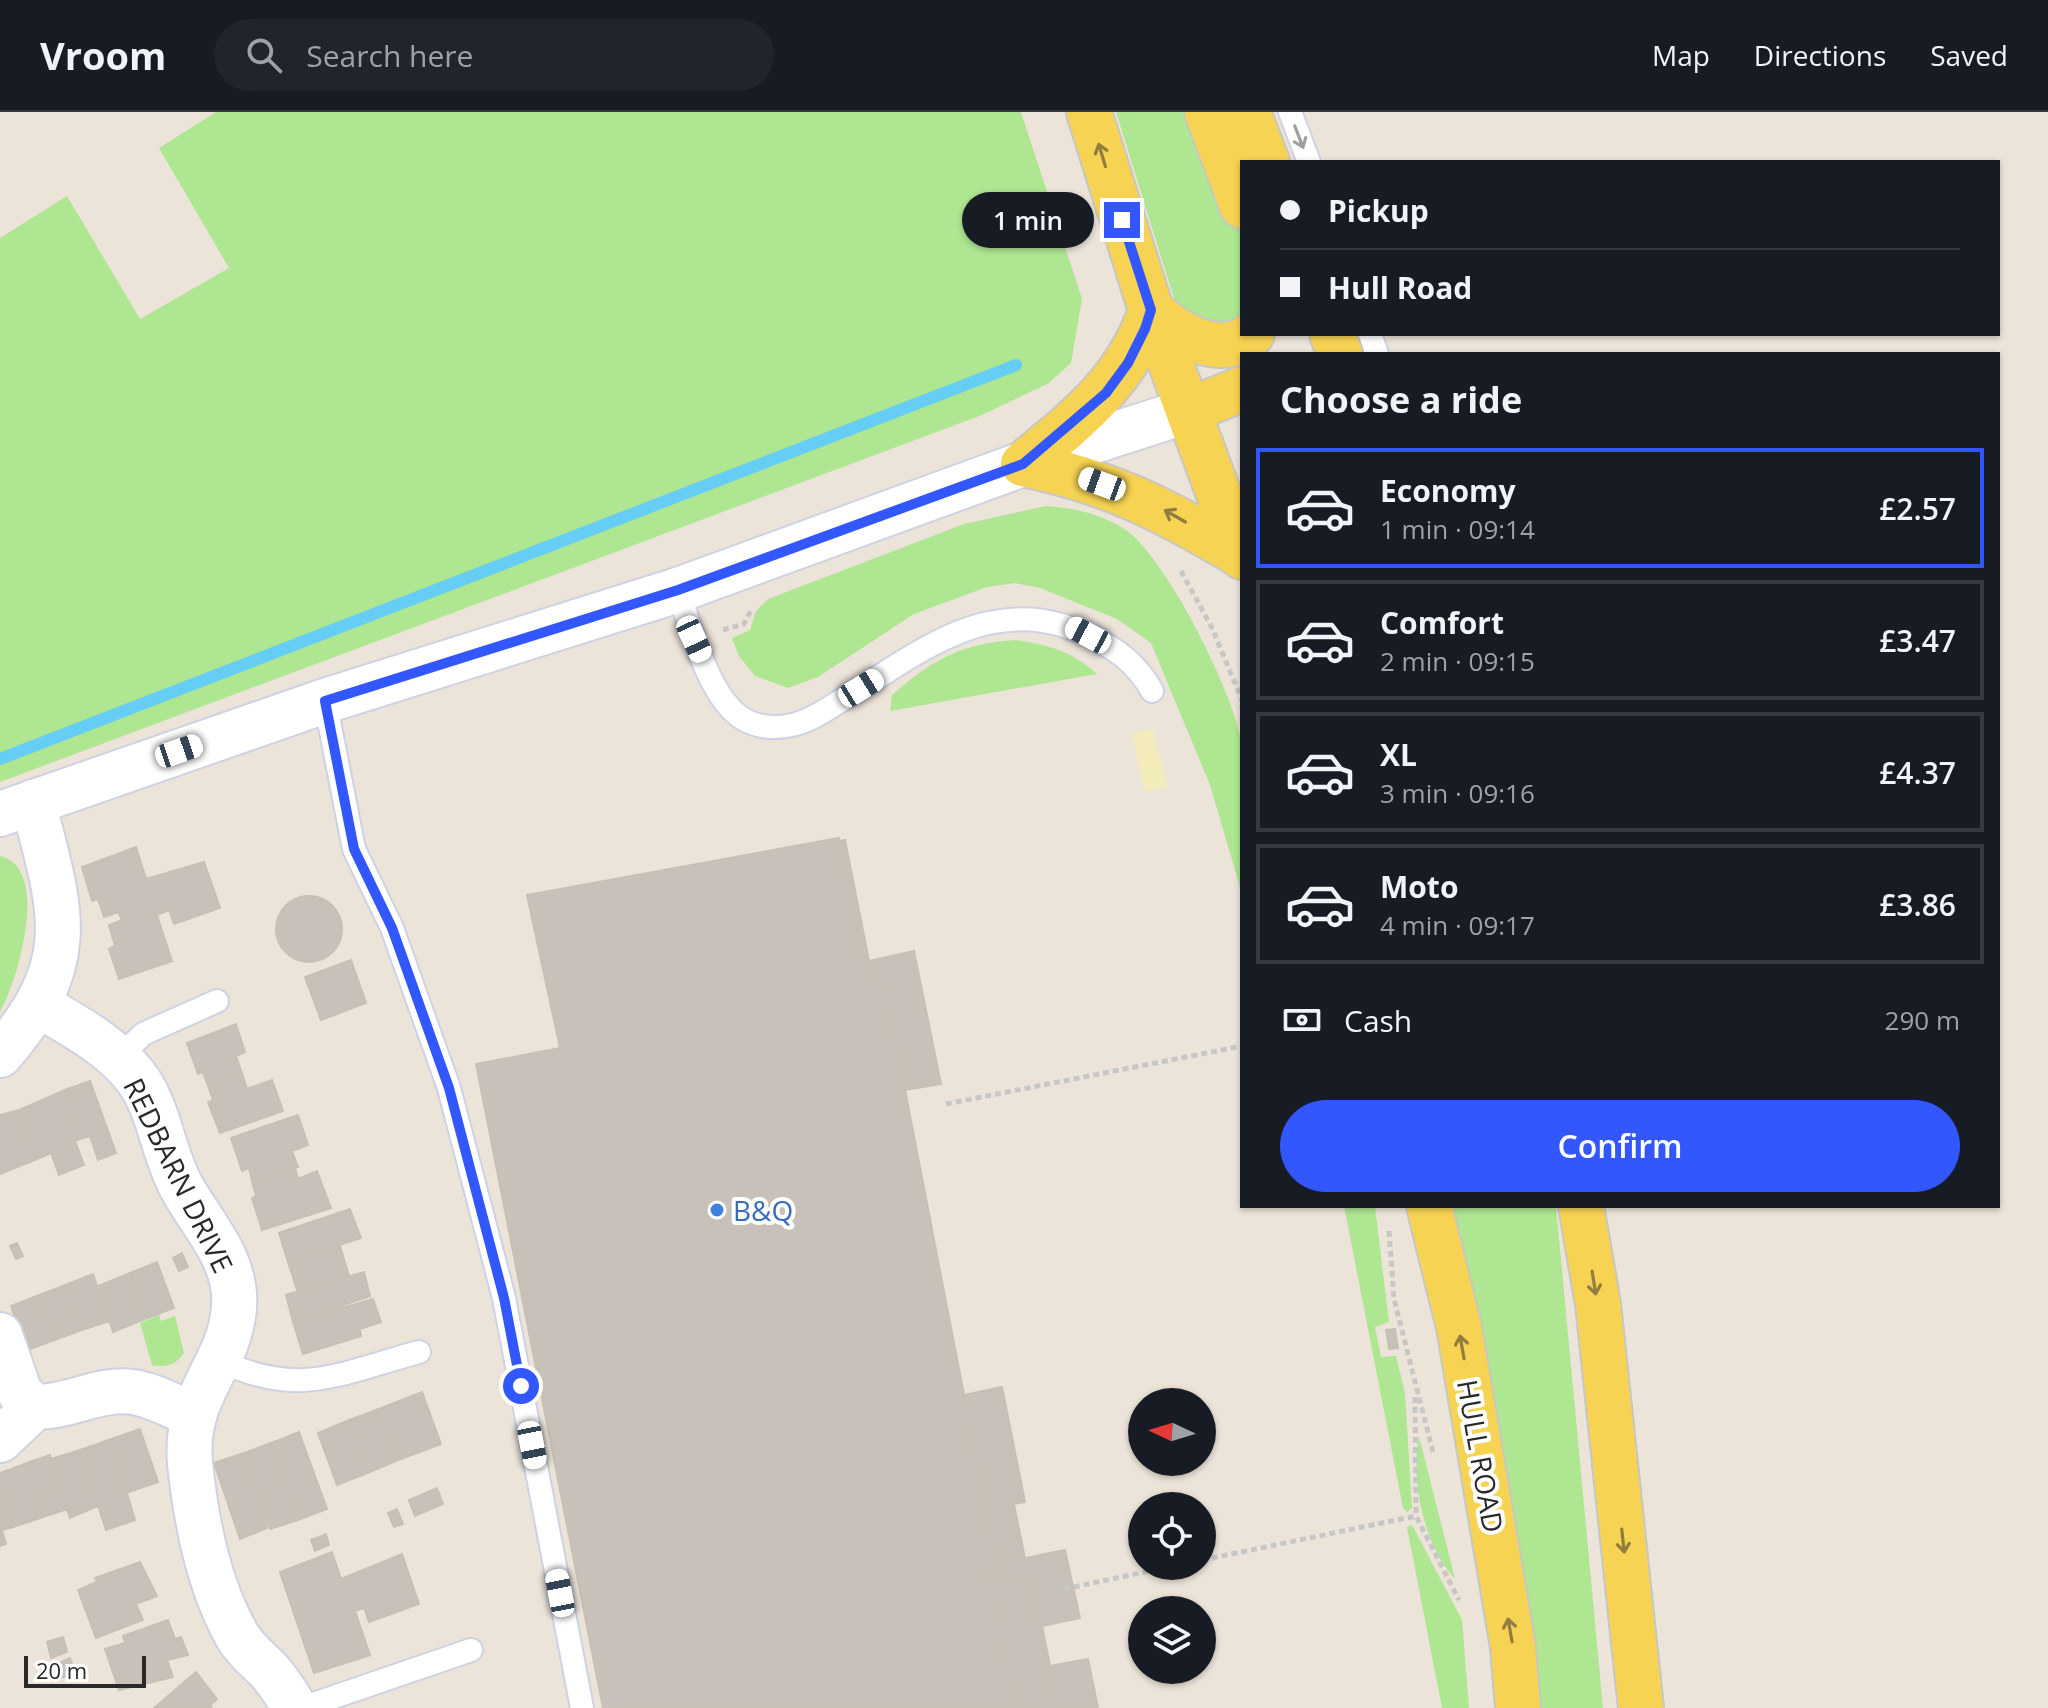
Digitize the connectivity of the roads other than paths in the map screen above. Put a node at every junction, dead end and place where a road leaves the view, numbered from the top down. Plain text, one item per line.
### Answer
1 (1089, 112) edge
2 (1207, 112) edge
3 (1248, 112) edge
4 (1290, 112) edge
5 (1266, 160) edge
6 (1308, 160) edge
7 (1240, 201) edge
8 (1151, 310) junction
9 (1250, 336) edge
10 (1240, 389) edge
11 (1190, 410) junction
12 (1023, 464) junction
13 (1240, 549) edge
14 (1240, 554) edge
15 (678, 590) junction
16 (1152, 691) dead end
17 (325, 701) junction
18 (17, 808) edge
19 (217, 1001) dead end
20 (37, 1004) junction
21 (0, 1055) edge
22 (118, 1059) junction
23 (1429, 1208) edge
24 (1581, 1208) edge
25 (0, 1335) edge
26 (419, 1352) dead end
27 (219, 1360) junction
28 (35, 1407) junction
29 (192, 1414) junction
30 (0, 1440) edge
31 (471, 1650) dead end
32 (295, 1708) edge
33 (302, 1708) edge
34 (582, 1708) edge
35 (1518, 1708) edge
36 (1641, 1708) edge

8 -> 1 main road
2 - 7 main road
3 - 5 main road
4 -> 6 lane
8 - 9 main road
8 - 11 main road
8 - 12 main road
10 - 11 main road
11 - 12 street
11 - 13 main road
14 -> 12 main road
12 - 15 street
15 - 16 lane
15 - 17 street
17 - 18 street
17 - 34 lane
18 - 20 street
19 - 22 lane
20 - 21 street
20 - 22 street, REDBARN DRIVE
22 - 27 street, REDBARN DRIVE
35 -> 23 main road, HULL ROAD
24 -> 36 main road
25 - 28 street
26 - 27 lane
27 - 29 street, REDBARN DRIVE
28 - 29 street
28 - 30 street
29 - 32 street, REDBARN DRIVE
31 - 33 lane

